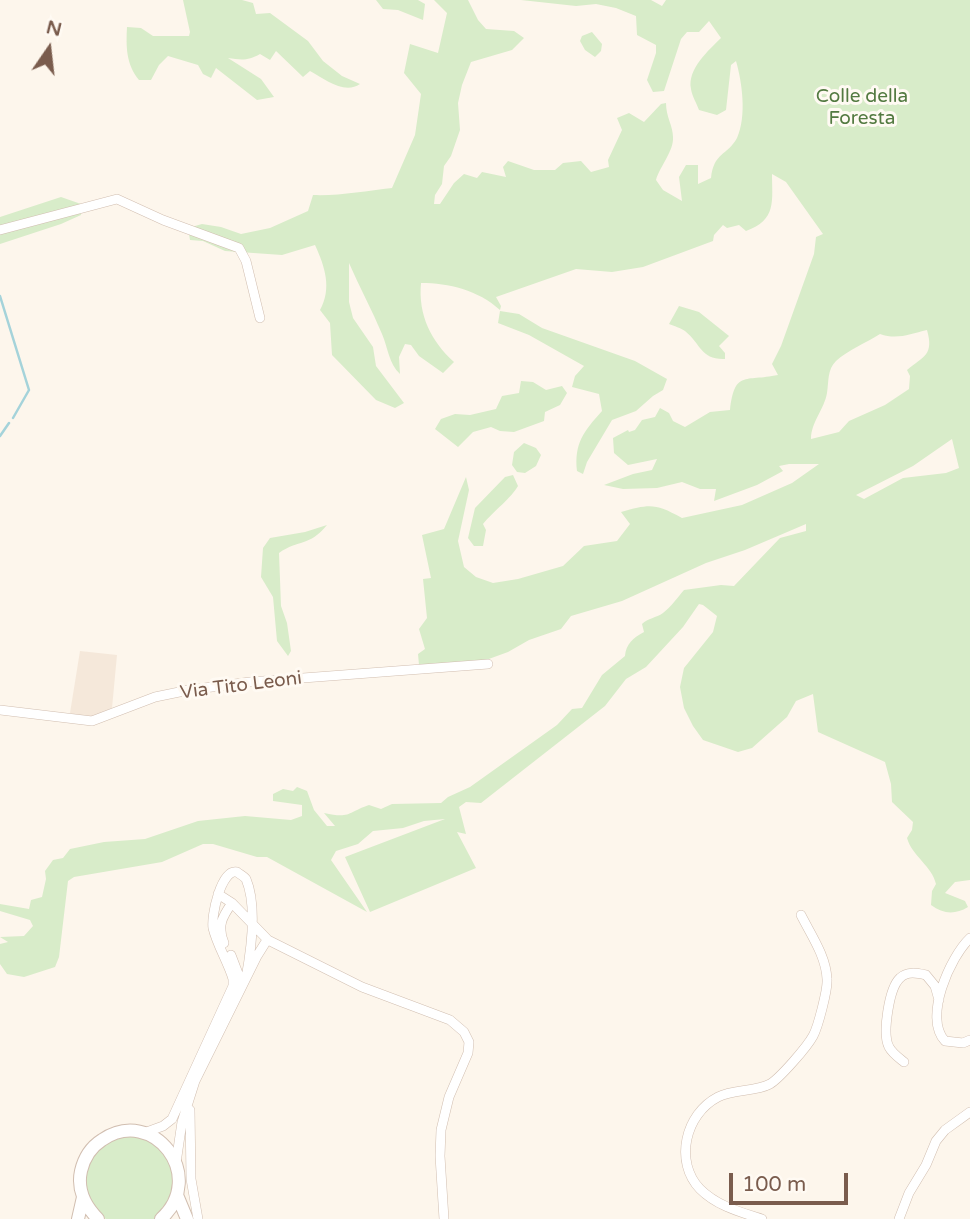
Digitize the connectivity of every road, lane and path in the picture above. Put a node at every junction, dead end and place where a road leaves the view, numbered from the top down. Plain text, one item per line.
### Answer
1 (0, 230) edge
2 (260, 318) dead end
3 (488, 664) dead end
4 (0, 710) edge
5 (218, 894) junction
6 (232, 903) junction
7 (801, 915) dead end
8 (252, 922) junction
9 (970, 938) edge
10 (267, 940) junction
11 (246, 978) junction
12 (235, 1000) junction
13 (939, 1000) junction
14 (970, 1040) edge
15 (904, 1062) dead end
16 (191, 1095) junction
17 (970, 1112) edge
18 (144, 1133) junction
19 (176, 1163) junction
20 (177, 1195) junction
21 (83, 1197) junction
22 (78, 1219) edge
23 (99, 1219) edge
24 (161, 1219) edge
25 (187, 1219) edge
26 (198, 1219) edge
27 (444, 1219) edge
28 (762, 1219) edge
29 (899, 1219) edge

1 - 2 street
3 - 4 street, Via Tito Leoni
5 - 6 street
5 - 8 street
5 - 18 street
6 - 8 street
6 - 12 street
7 - 28 street
8 - 10 street
8 - 11 street
9 - 13 street
10 - 11 street
10 - 27 street
11 - 12 street
12 - 16 street
13 - 14 street
13 - 15 street
16 - 19 street
16 - 26 street
17 - 29 street
18 - 19 street
18 - 21 street
19 - 20 street
20 - 24 street
20 - 25 street
21 - 22 street
21 - 23 street

